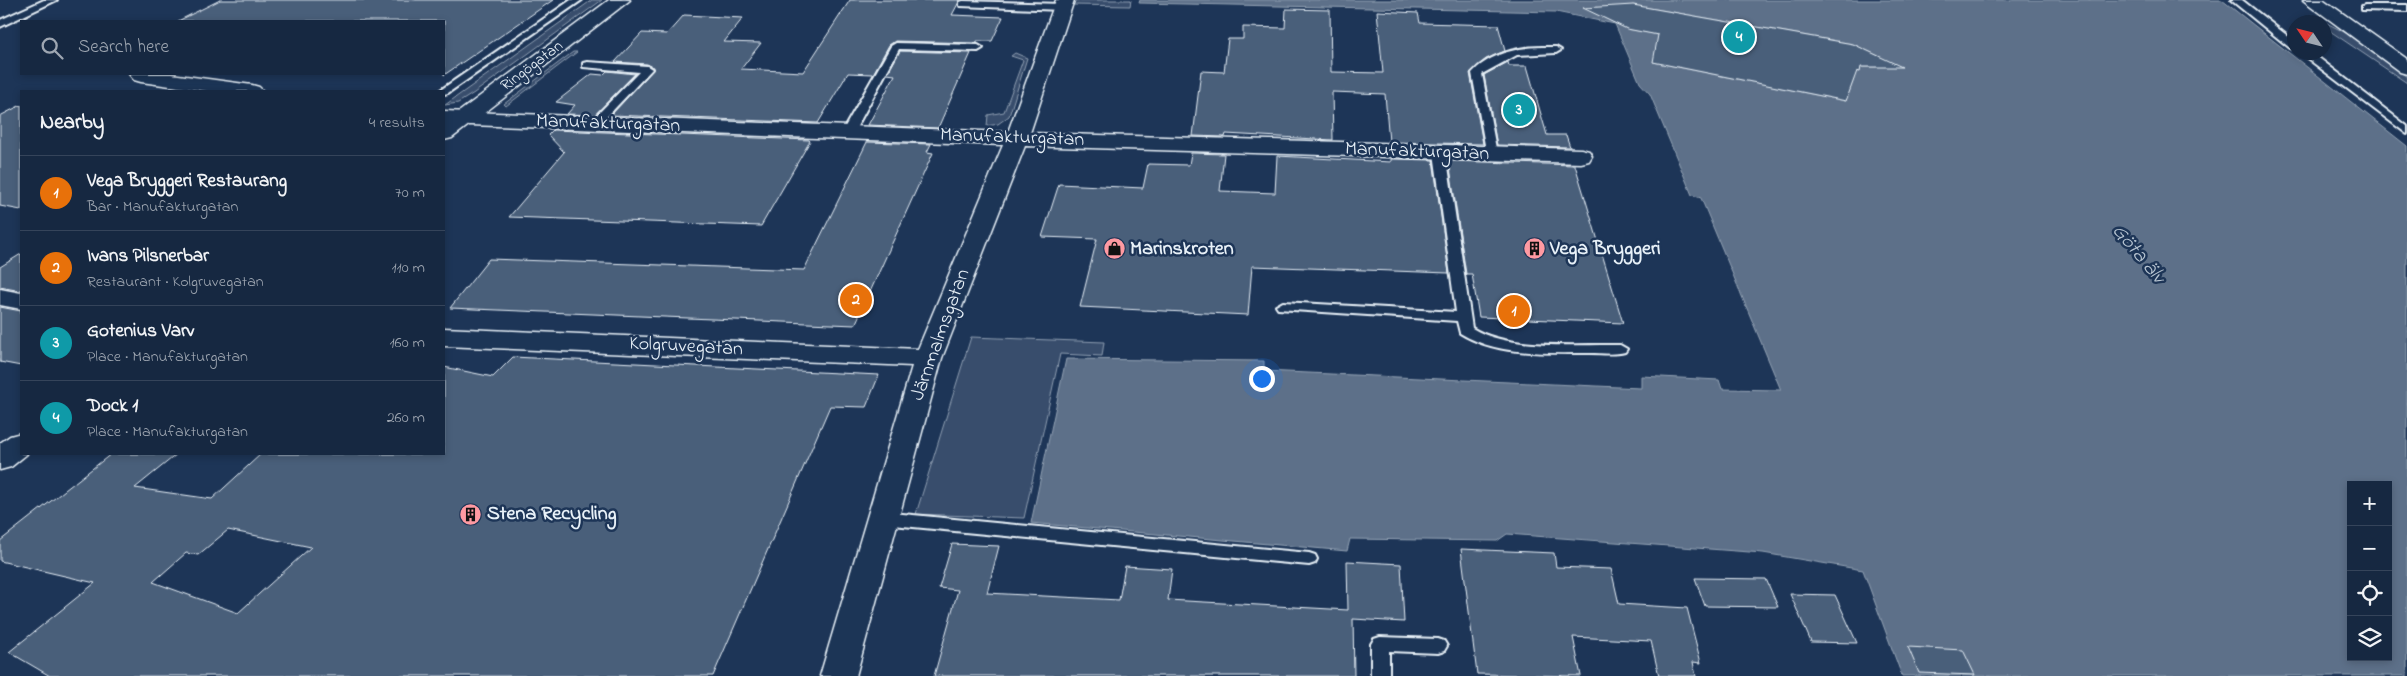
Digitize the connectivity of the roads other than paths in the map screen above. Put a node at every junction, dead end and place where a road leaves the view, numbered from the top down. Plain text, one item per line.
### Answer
1 (52, 0) edge
2 (577, 0) edge
3 (622, 0) edge
4 (2236, 0) edge
5 (2312, 0) edge
6 (964, 4) dead end
7 (1064, 4) edge
8 (2365, 8) dead end
9 (2407, 8) edge
10 (0, 24) edge
11 (2287, 40) edge
12 (978, 48) dead end
13 (1556, 50) dead end
14 (2314, 60) edge
15 (587, 65) dead end
16 (2407, 68) edge
17 (140, 75) edge
18 (245, 90) edge
19 (445, 91) edge
20 (453, 118) edge
21 (595, 123) junction
22 (445, 130) edge
23 (2407, 131) edge
24 (848, 132) junction
25 (1017, 139) junction
26 (1440, 153) junction
27 (1491, 154) junction
28 (1581, 156) dead end
29 (0, 297) edge
30 (20, 301) edge
31 (1283, 306) dead end
32 (1462, 317) junction
33 (445, 337) edge
34 (1620, 349) dead end
35 (928, 358) junction
36 (20, 444) edge
37 (0, 458) edge
38 (882, 518) junction
39 (1309, 559) dead end
40 (1438, 646) dead end
41 (838, 676) edge
42 (1380, 676) edge

1 - 10 lane
2 - 19 lane
3 - 20 street, Ringögatan
4 - 11 lane
5 - 16 street
6 - 7 lane
7 - 25 street, Järnmalmsgatan
8 - 9 lane
12 - 24 lane
13 - 27 lane
14 - 23 lane
15 - 21 lane
17 - 18 street
20 - 21 street, Manufakturgatan
20 - 22 street, Ringögatan
21 - 24 street, Manufakturgatan
24 - 25 street, Manufakturgatan
25 - 26 street, Manufakturgatan
25 - 35 street, Järnmalmsgatan
26 - 27 street, Manufakturgatan
26 - 32 lane
27 - 28 street, Manufakturgatan
29 - 30 street
31 - 32 lane
32 - 34 lane
33 - 35 street, Kolgruvegatan
35 - 38 street, Järnmalmsgatan
36 - 37 street
38 - 39 lane
38 - 41 street, Järnmalmsgatan
40 - 42 lane

